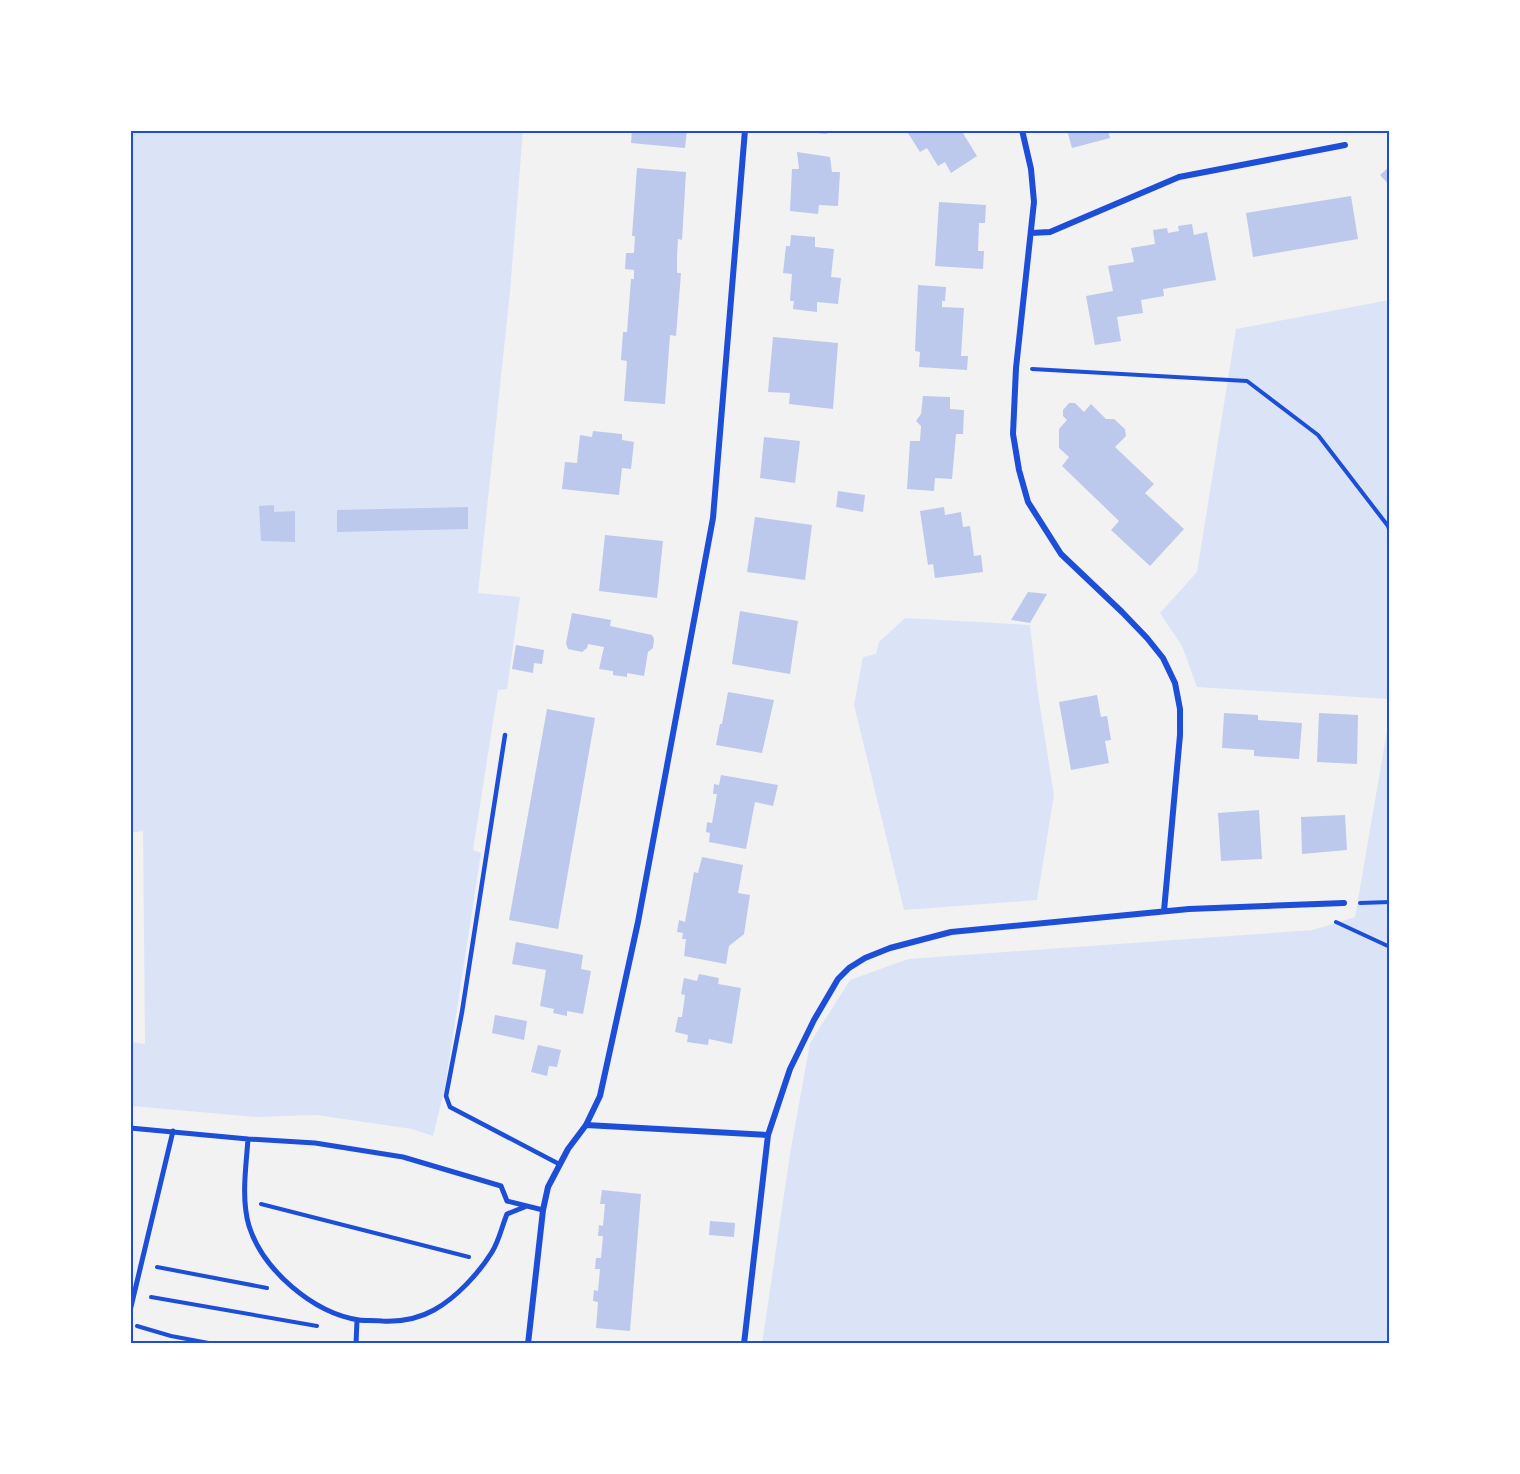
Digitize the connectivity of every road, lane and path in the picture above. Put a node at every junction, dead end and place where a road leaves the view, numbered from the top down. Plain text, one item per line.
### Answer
1 (745, 130) edge
2 (1022, 130) edge
3 (1345, 145) dead end
4 (1031, 233) junction
5 (1016, 368) junction
6 (1389, 532) edge
7 (505, 735) dead end
8 (1389, 902) edge
9 (1344, 903) joint
10 (1164, 911) junction
11 (1329, 919) dead end
12 (1389, 947) edge
13 (586, 1125) junction
14 (130, 1128) edge
15 (173, 1131) junction
16 (768, 1136) junction
17 (248, 1139) junction
18 (559, 1164) junction
19 (246, 1200) junction
20 (527, 1206) junction
21 (543, 1210) junction
22 (484, 1261) junction
23 (141, 1264) junction
24 (299, 1293) junction
25 (135, 1294) junction
26 (130, 1311) edge
27 (357, 1320) junction
28 (130, 1324) edge
29 (321, 1327) dead end
30 (214, 1344) edge
31 (356, 1344) edge
32 (528, 1344) edge
33 (744, 1344) edge

1 - 13 street
2 - 4 street
3 - 4 street
4 - 5 street
5 - 6 path
5 - 10 street
7 - 18 lane
8 - 9 path
9 - 10 street
10 - 16 street
11 - 12 path
13 - 16 street
13 - 18 street
14 - 15 street
15 - 17 street
15 - 23 street
16 - 33 street
17 - 19 street
17 - 20 street
18 - 21 street
19 - 22 path
19 - 24 street
20 - 21 street
20 - 22 street
21 - 32 street
22 - 27 street
23 - 24 path
23 - 25 street
24 - 27 street
25 - 26 street
25 - 29 path
27 - 31 street
28 - 30 path

